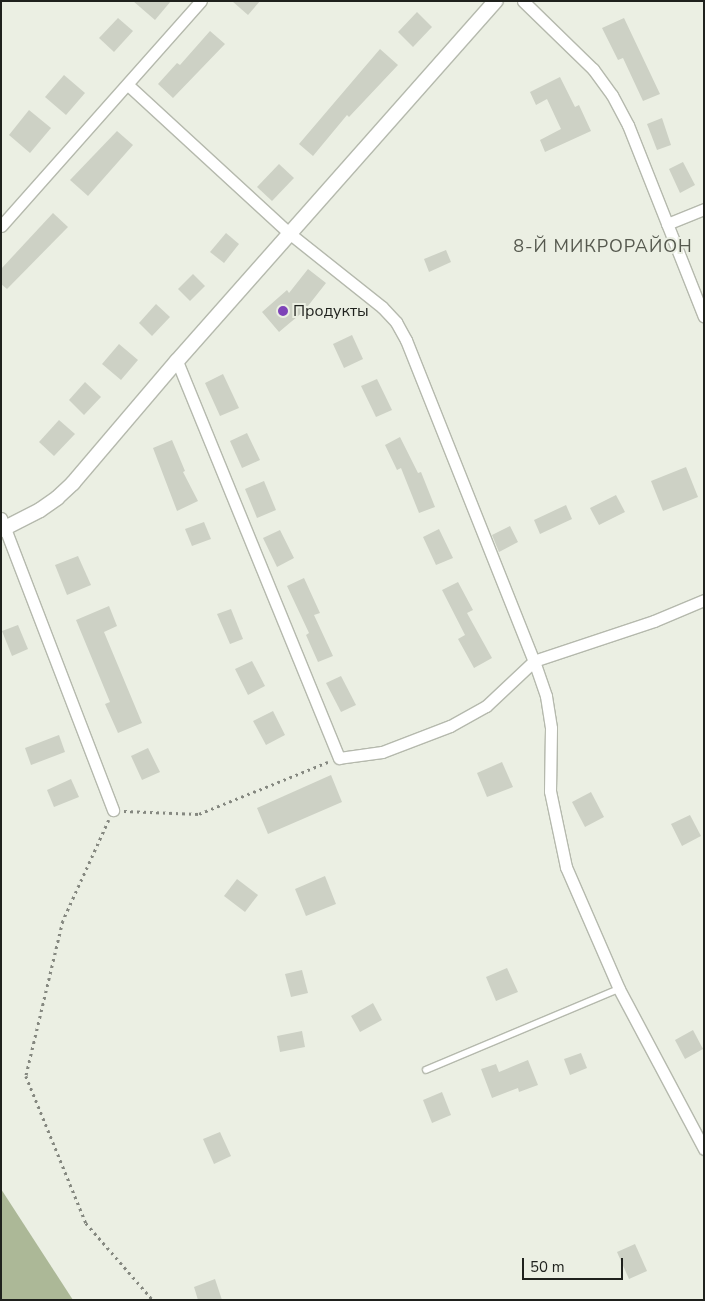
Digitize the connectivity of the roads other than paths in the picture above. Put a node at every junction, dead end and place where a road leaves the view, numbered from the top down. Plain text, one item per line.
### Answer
1 (201, 1) edge
2 (496, 1) edge
3 (523, 1) edge
4 (128, 85) junction
5 (704, 209) edge
6 (667, 224) junction
7 (1, 226) edge
8 (289, 233) junction
9 (704, 317) edge
10 (176, 361) junction
11 (3, 525) edge
12 (704, 600) edge
13 (534, 661) junction
14 (114, 810) road end
15 (620, 989) junction
16 (426, 1070) dead end
17 (704, 1149) edge

1 - 4 street
2 - 8 street
3 - 6 street
4 - 7 street
4 - 8 street
5 - 6 street
6 - 9 street
8 - 10 street
8 - 13 street
10 - 11 street
10 - 13 street
11 - 14 street
12 - 13 street
13 - 15 street
15 - 16 lane
15 - 17 street

